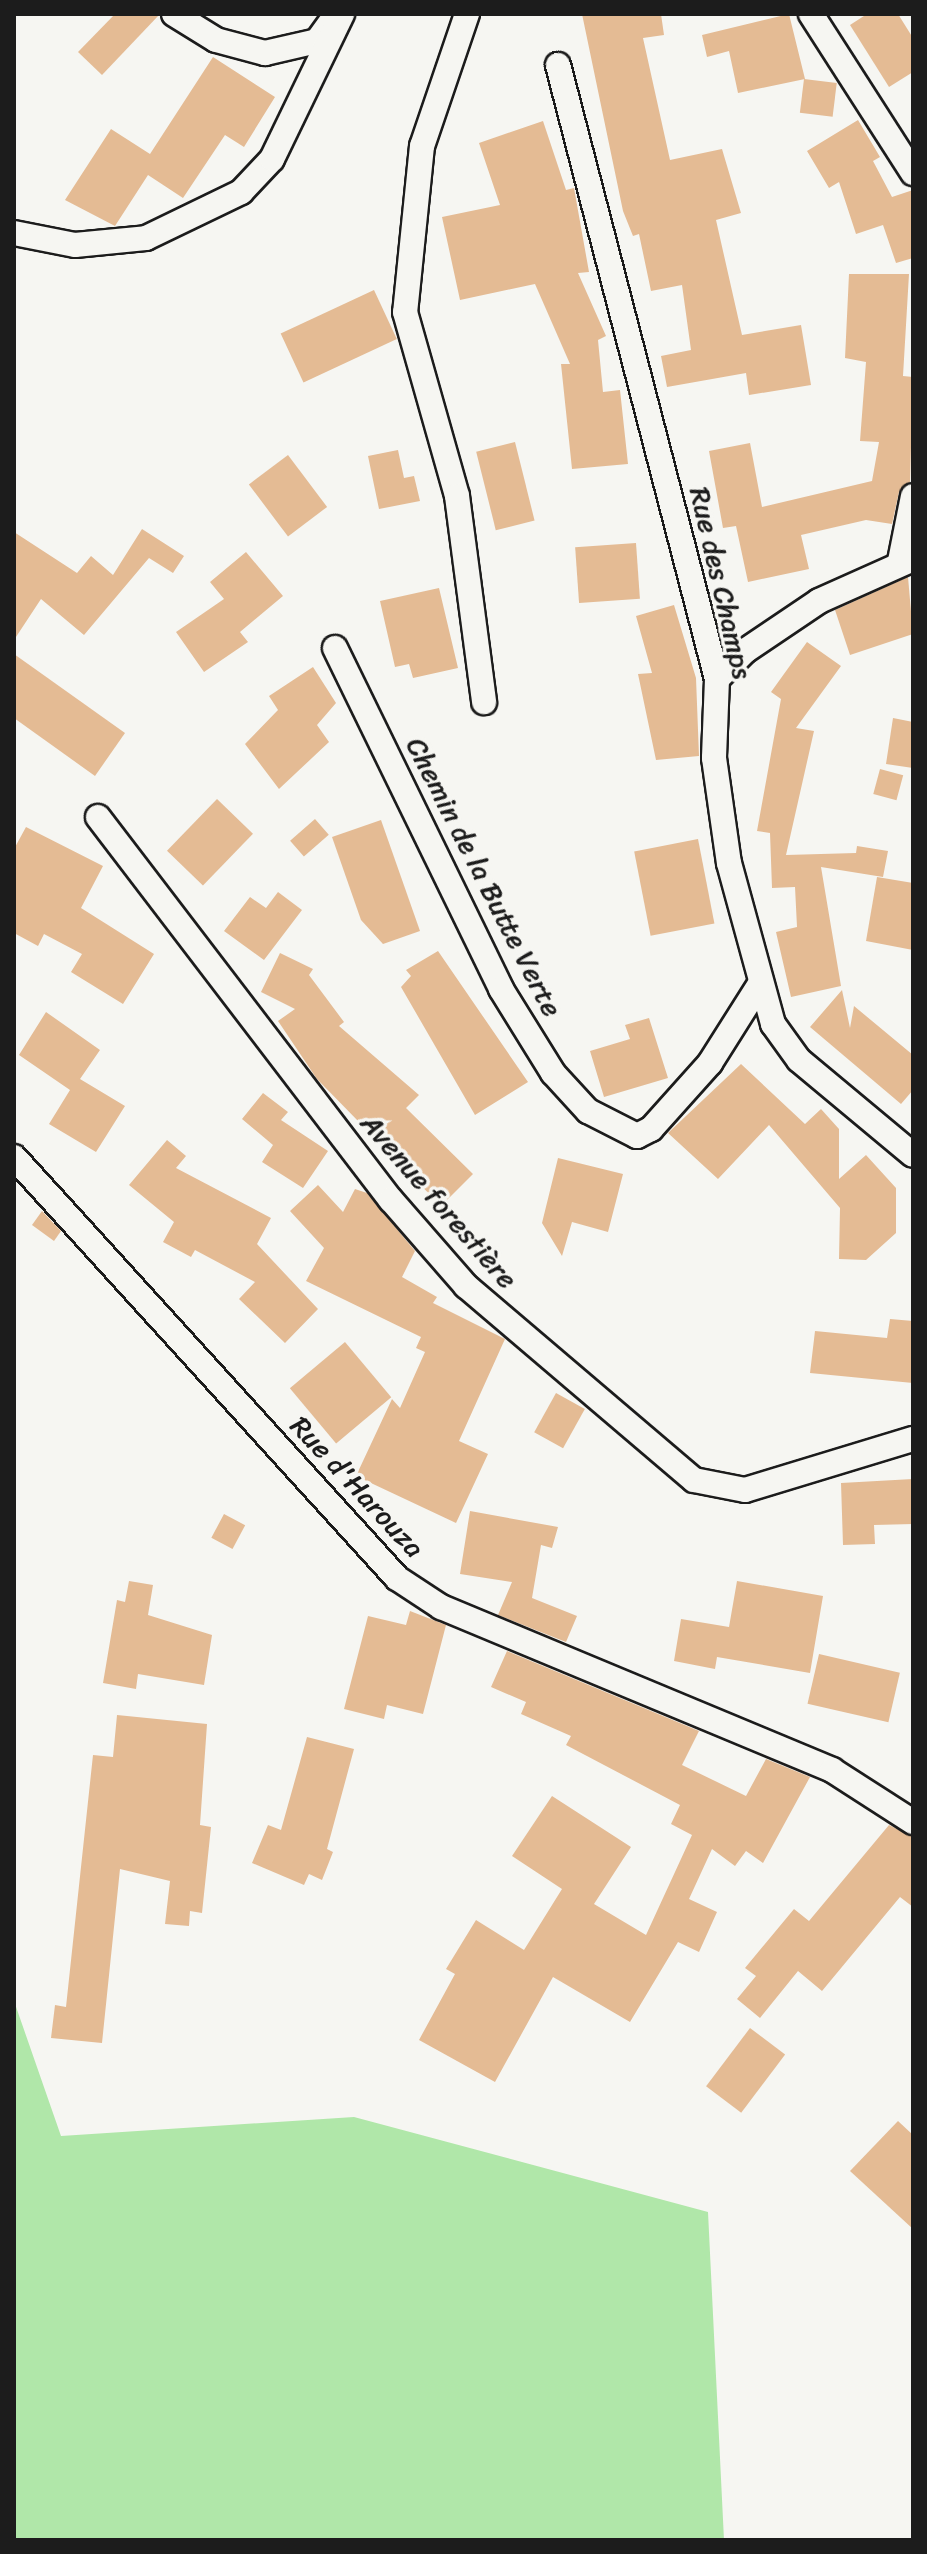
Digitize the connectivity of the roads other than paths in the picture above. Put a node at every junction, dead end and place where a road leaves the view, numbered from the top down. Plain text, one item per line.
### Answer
1 (174, 14) edge
2 (339, 14) edge
3 (467, 14) edge
4 (811, 14) edge
5 (558, 65) dead end
6 (913, 173) edge
7 (14, 233) edge
8 (913, 496) edge
9 (906, 560) edge
10 (335, 648) dead end
11 (717, 679) junction
12 (484, 702) dead end
13 (98, 817) dead end
14 (760, 984) junction
15 (913, 1155) edge
16 (14, 1157) edge
17 (913, 1439) edge
18 (913, 1822) edge

1 - 2 street
2 - 7 street
3 - 12 street
4 - 6 street
5 - 11 street, Rue des Champs
8 - 9 street
9 - 11 street
10 - 14 street, Chemin de la Butte Verte
11 - 14 street, Rue des Champs
13 - 17 street, Avenue forestière
14 - 15 street, Rue des Champs
16 - 18 street, Rue d'Harouza

